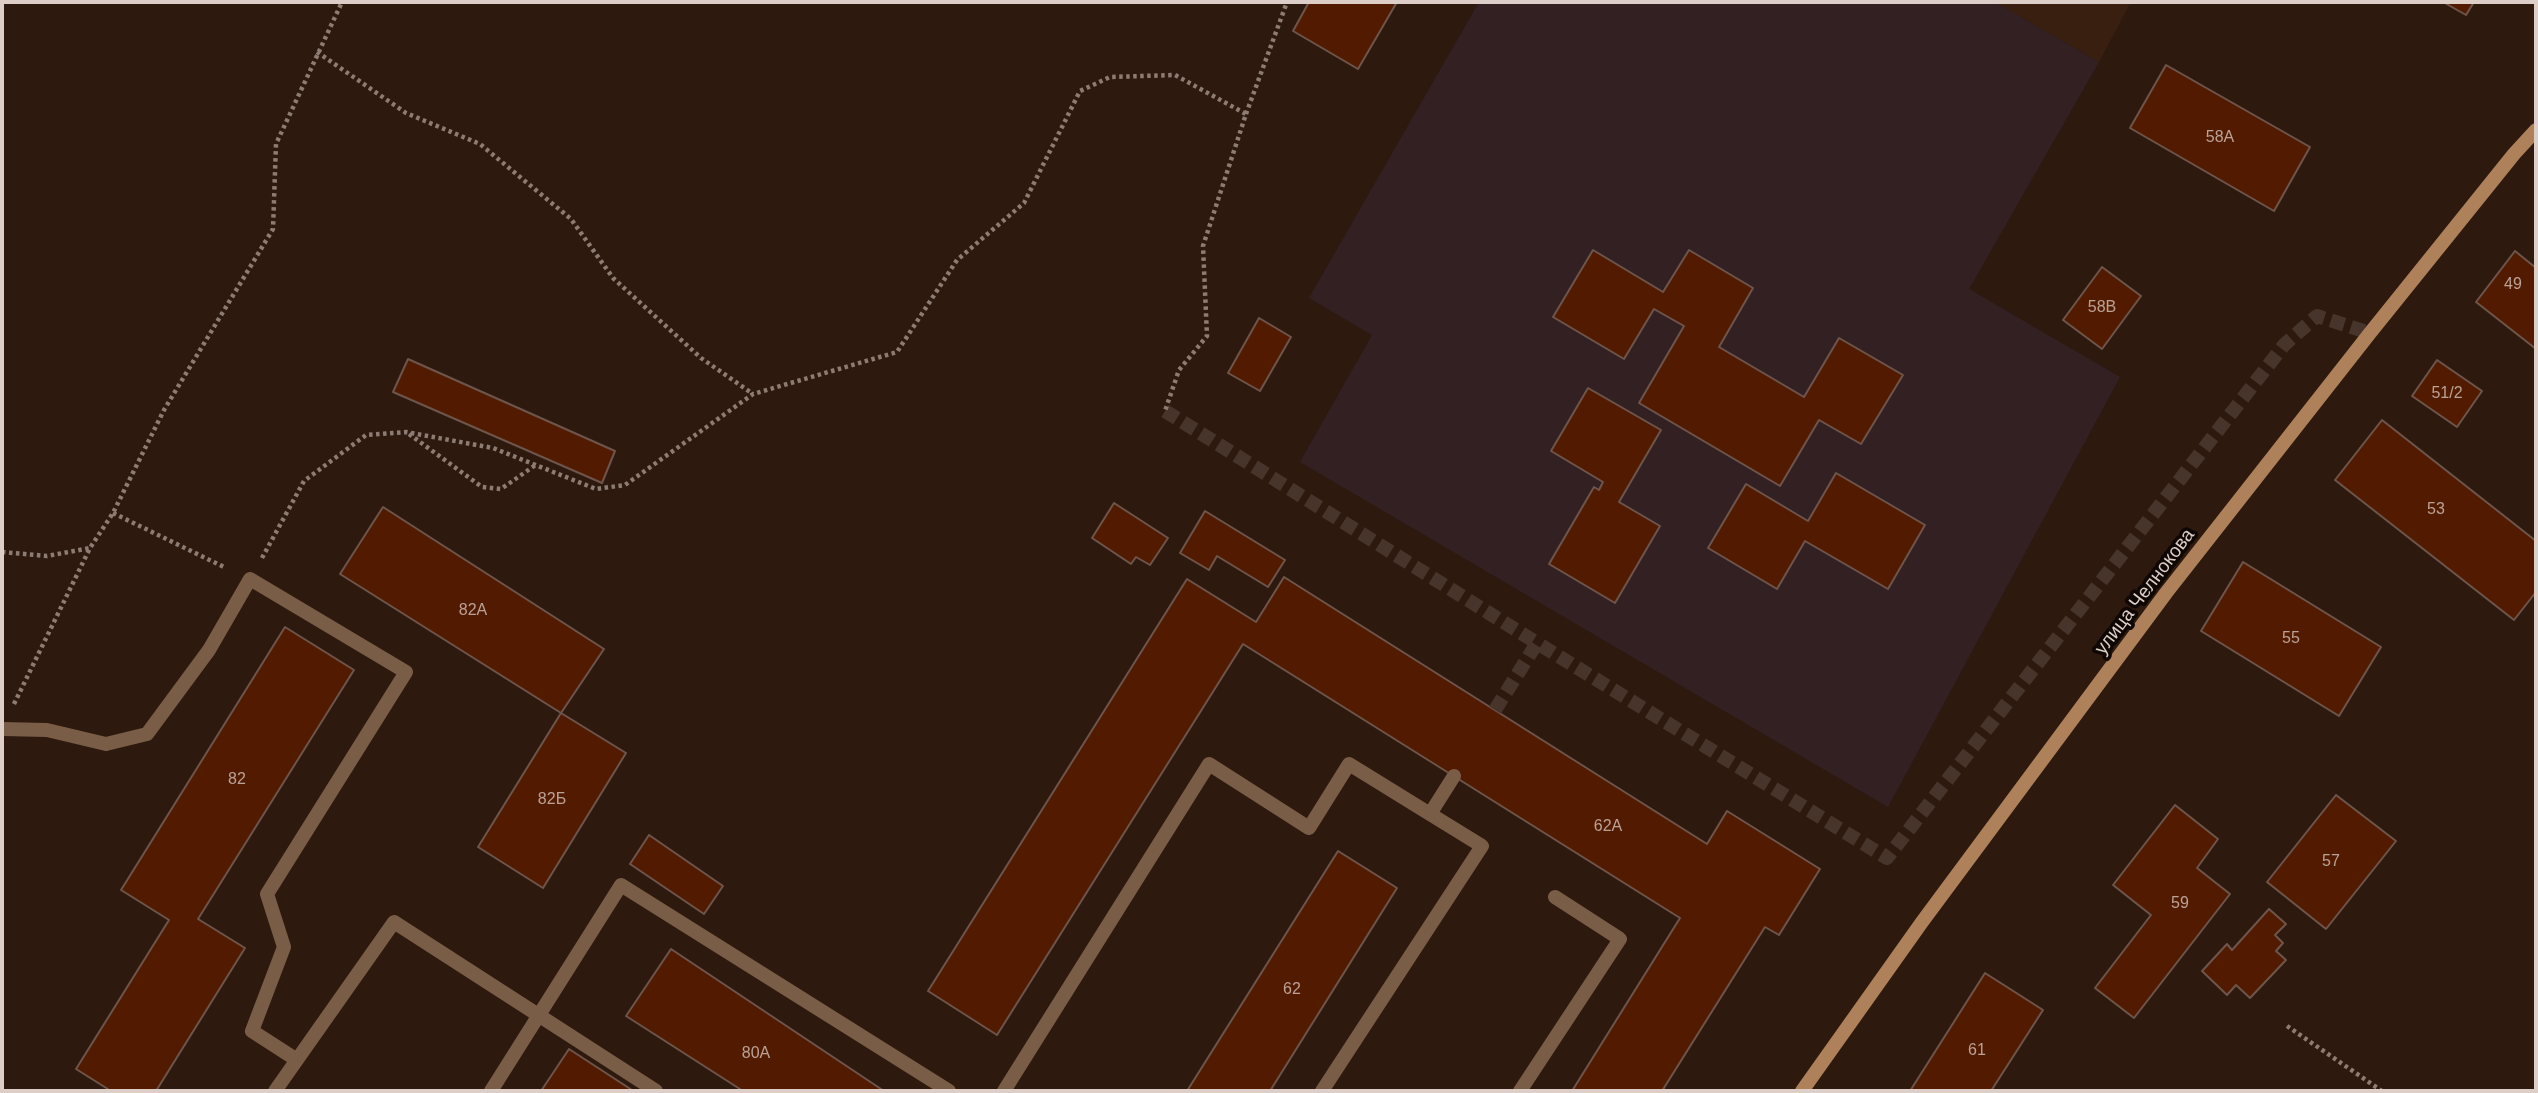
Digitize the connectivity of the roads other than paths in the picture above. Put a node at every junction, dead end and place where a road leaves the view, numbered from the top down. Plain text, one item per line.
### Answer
1 (2536, 130) edge
2 (2, 729) edge
3 (1454, 776) dead end
4 (1430, 814) junction
5 (1555, 897) dead end
6 (540, 1014) junction
7 (297, 1060) junction
8 (275, 1091) edge
9 (491, 1091) edge
10 (656, 1091) edge
11 (949, 1091) edge
12 (1004, 1091) edge
13 (1322, 1091) edge
14 (1520, 1091) edge
15 (1802, 1091) edge

1 - 15 main road, улица Челнокова
2 - 7 street
3 - 4 street
4 - 12 street
4 - 13 street
5 - 14 street
6 - 7 street
6 - 9 street
6 - 10 street
6 - 11 street
7 - 8 street

